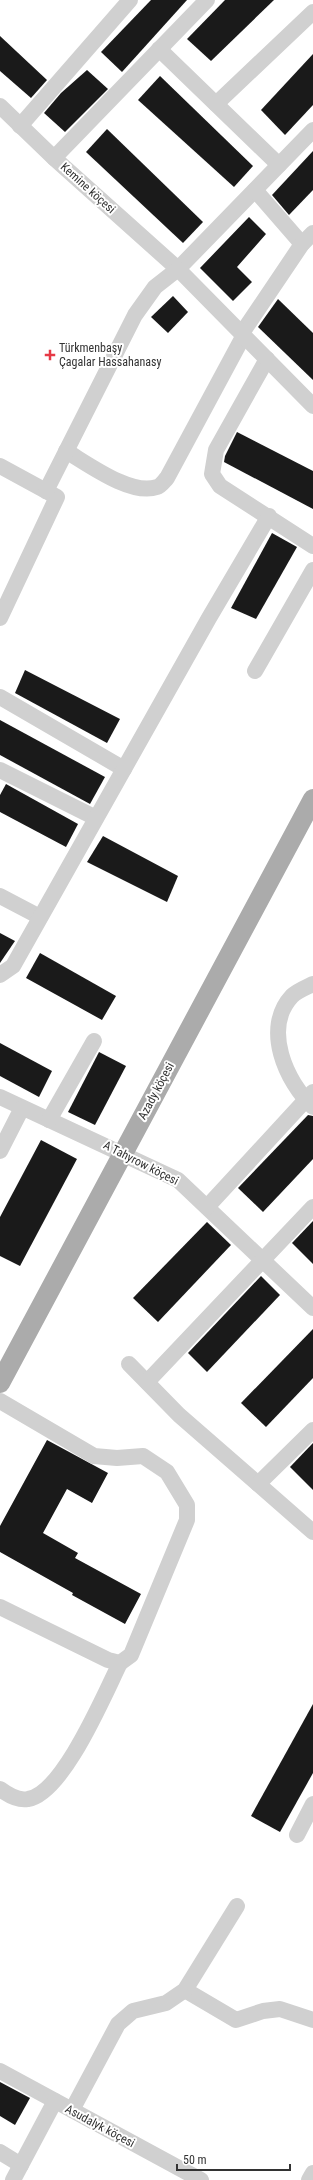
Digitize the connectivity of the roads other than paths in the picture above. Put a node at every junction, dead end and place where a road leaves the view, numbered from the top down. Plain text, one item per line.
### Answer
1 (130, 0) edge
2 (206, 0) edge
3 (313, 12) edge
4 (159, 49) junction
5 (216, 104) junction
6 (0, 106) edge
7 (20, 126) junction
8 (313, 130) edge
9 (54, 158) junction
10 (279, 165) junction
11 (255, 190) junction
12 (308, 239) edge
13 (178, 269) junction
14 (243, 334) junction
15 (267, 359) junction
16 (313, 406) edge
17 (66, 451) junction
18 (0, 466) edge
19 (46, 491) junction
20 (269, 516) junction
21 (313, 546) edge
22 (313, 570) edge
23 (3, 601) edge
24 (0, 618) edge
25 (255, 671) dead end
26 (0, 697) edge
27 (124, 769) junction
28 (0, 770) edge
29 (313, 798) edge
30 (96, 818) junction
31 (0, 896) edge
32 (40, 917) junction
33 (0, 975) edge
34 (313, 984) edge
35 (94, 1040) dead end
36 (0, 1097) edge
37 (311, 1100) edge
38 (22, 1108) junction
39 (49, 1120) junction
40 (0, 1151) edge
41 (123, 1153) junction
42 (207, 1207) junction
43 (313, 1207) edge
44 (262, 1259) junction
45 (313, 1308) edge
46 (129, 1364) dead end
47 (147, 1382) junction
48 (0, 1383) edge
49 (0, 1401) edge
50 (313, 1430) edge
51 (258, 1484) junction
52 (311, 1526) edge
53 (0, 1607) edge
54 (120, 1663) junction
55 (0, 1789) edge
56 (313, 1804) edge
57 (297, 1835) dead end
58 (237, 1906) dead end
59 (186, 1990) junction
60 (313, 2020) edge
61 (0, 2071) edge
62 (55, 2101) junction
63 (72, 2110) junction
64 (0, 2152) edge
65 (21, 2165) junction
66 (313, 2173) edge
67 (13, 2180) edge
68 (201, 2180) edge
69 (309, 2180) edge

1 - 7 street
2 - 4 street
3 - 5 street
4 - 5 street
4 - 9 street
5 - 10 street
6 - 7 street, Kemine köçesi
7 - 9 street, Kemine köçesi
8 - 10 street
9 - 13 street, Kemine köçesi
10 - 11 street
11 - 12 street
11 - 13 street
12 - 14 street
13 - 14 street, Kemine köçesi
13 - 17 street
14 - 15 street, Kemine köçesi
14 - 17 street
15 - 16 street, Kemine köçesi
15 - 20 street
17 - 19 street
18 - 19 street
19 - 23 street
20 - 21 street
20 - 27 street
22 - 25 street
23 - 24 street
26 - 27 street
27 - 30 street
28 - 30 street
29 - 41 main road, Azady köçesi
30 - 32 street
31 - 32 street
32 - 33 street
34 - 37 street
35 - 39 street
36 - 38 street, A Tahyrow köçesi
37 - 42 street
38 - 39 street, A Tahyrow köçesi
38 - 40 street
39 - 41 street, A Tahyrow köçesi
41 - 42 street, A Tahyrow köçesi
41 - 48 main road, Azady köçesi
42 - 44 street, A Tahyrow köçesi
43 - 44 street
44 - 45 street, A Tahyrow köçesi
44 - 47 street
46 - 47 street
47 - 51 street
49 - 54 street
50 - 51 street
51 - 52 street
53 - 54 street
54 - 55 street
56 - 57 street
58 - 59 street
59 - 60 street
59 - 63 street
61 - 62 street, Asudalyk köçesi
62 - 63 street, Asudalyk köçesi
62 - 65 street
63 - 68 street, Asudalyk köçesi
64 - 65 street
65 - 67 street
66 - 69 street

